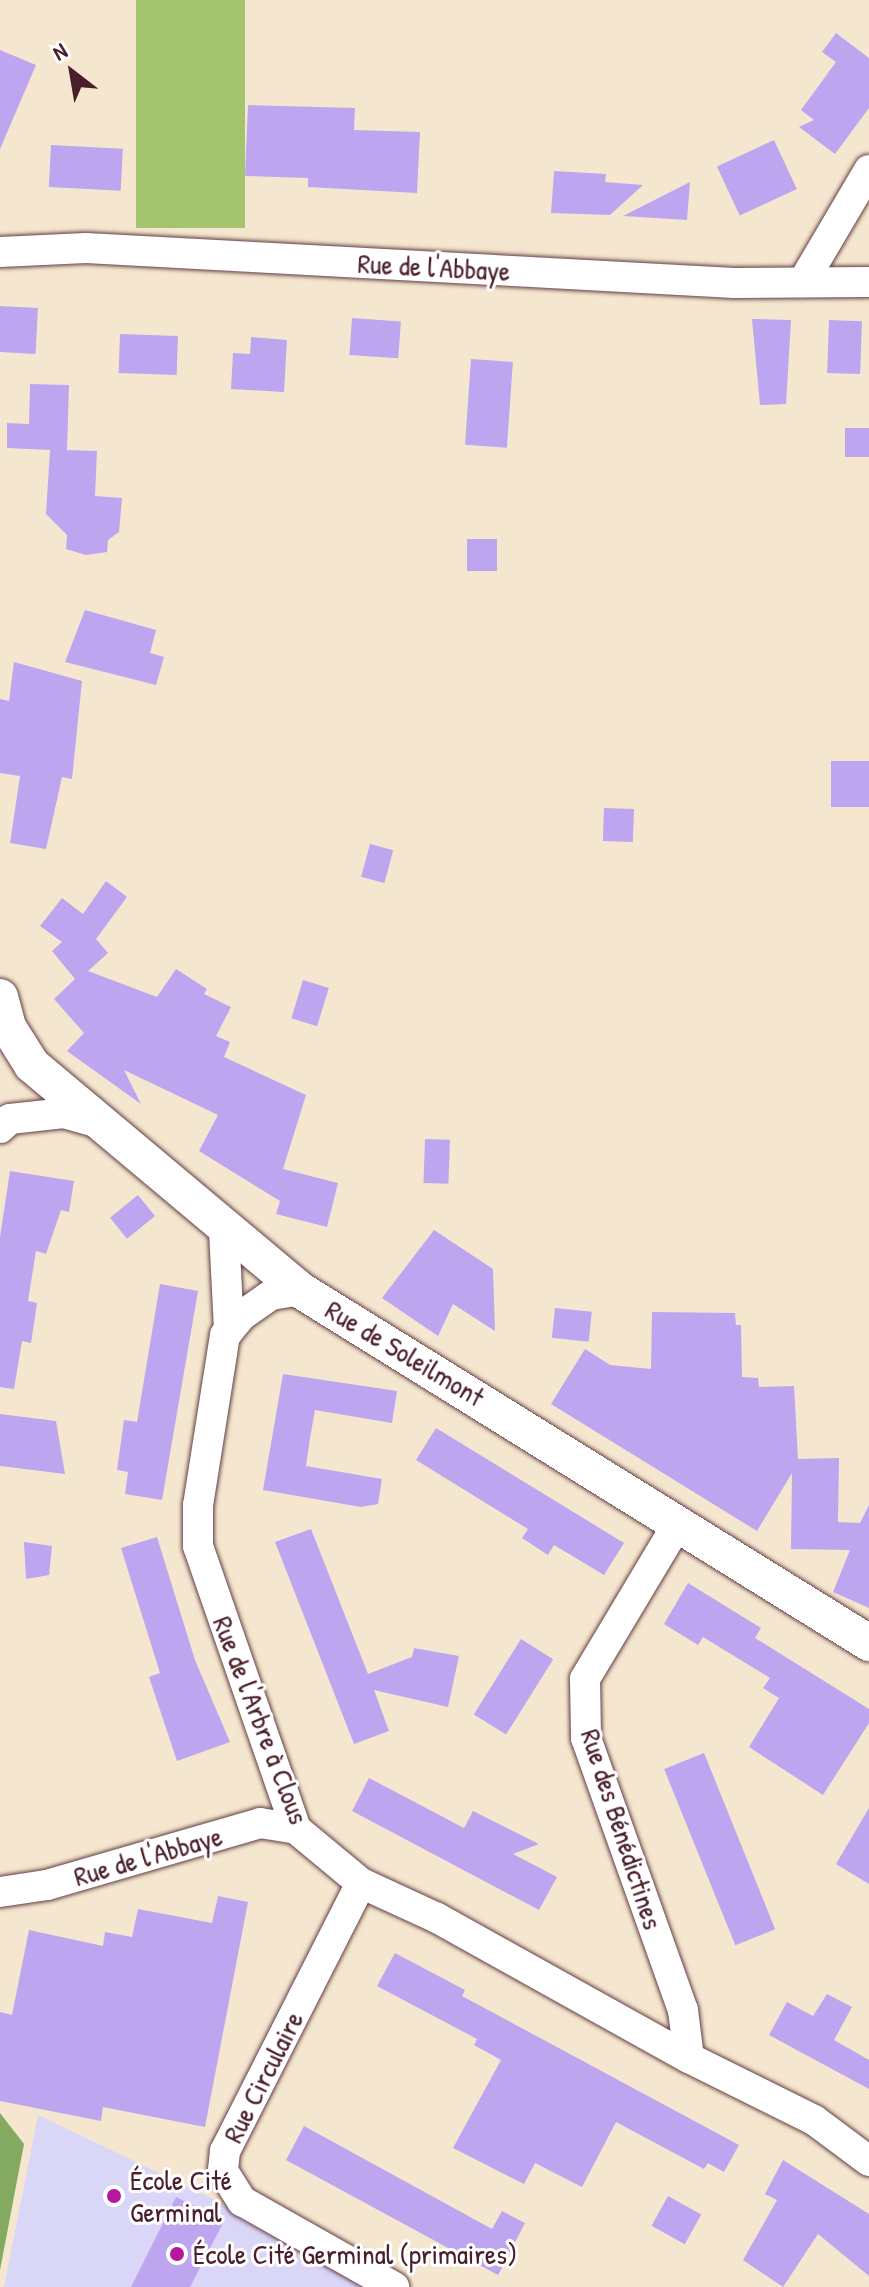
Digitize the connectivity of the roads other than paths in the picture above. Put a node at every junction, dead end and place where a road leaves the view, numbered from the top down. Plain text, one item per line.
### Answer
1 (869, 170) edge
2 (0, 252) edge
3 (803, 282) junction
4 (869, 282) edge
5 (0, 997) edge
6 (98, 1123) junction
7 (0, 1128) edge
8 (224, 1231) junction
9 (300, 1290) junction
10 (229, 1331) junction
11 (677, 1525) junction
12 (869, 1643) edge
13 (296, 1829) junction
14 (361, 1883) junction
15 (0, 1892) edge
16 (689, 2058) junction
17 (869, 2161) edge
18 (394, 2287) edge

1 - 3 street
2 - 3 street, Rue de l'Abbaye
3 - 4 street, Rue de l'Abbaye
5 - 6 street, Rue de Soleilmont
6 - 7 street
6 - 8 street, Rue de Soleilmont
8 - 9 street, Rue de Soleilmont
8 - 10 street, Rue de l'Arbre à Clous
9 - 10 street
9 - 11 street, Rue de Soleilmont
10 - 13 street, Rue de l'Arbre à Clous
11 - 12 street, Rue de Soleilmont
11 - 16 street, Rue des Bénédictines
13 - 14 street, Rue de l'Arbre à Clous
13 - 15 street, Rue de l'Abbaye
14 - 16 street, Rue de l'Arbre à Clous
14 - 18 street, Rue Circulaire
16 - 17 street, Rue de l'Arbre à Clous

